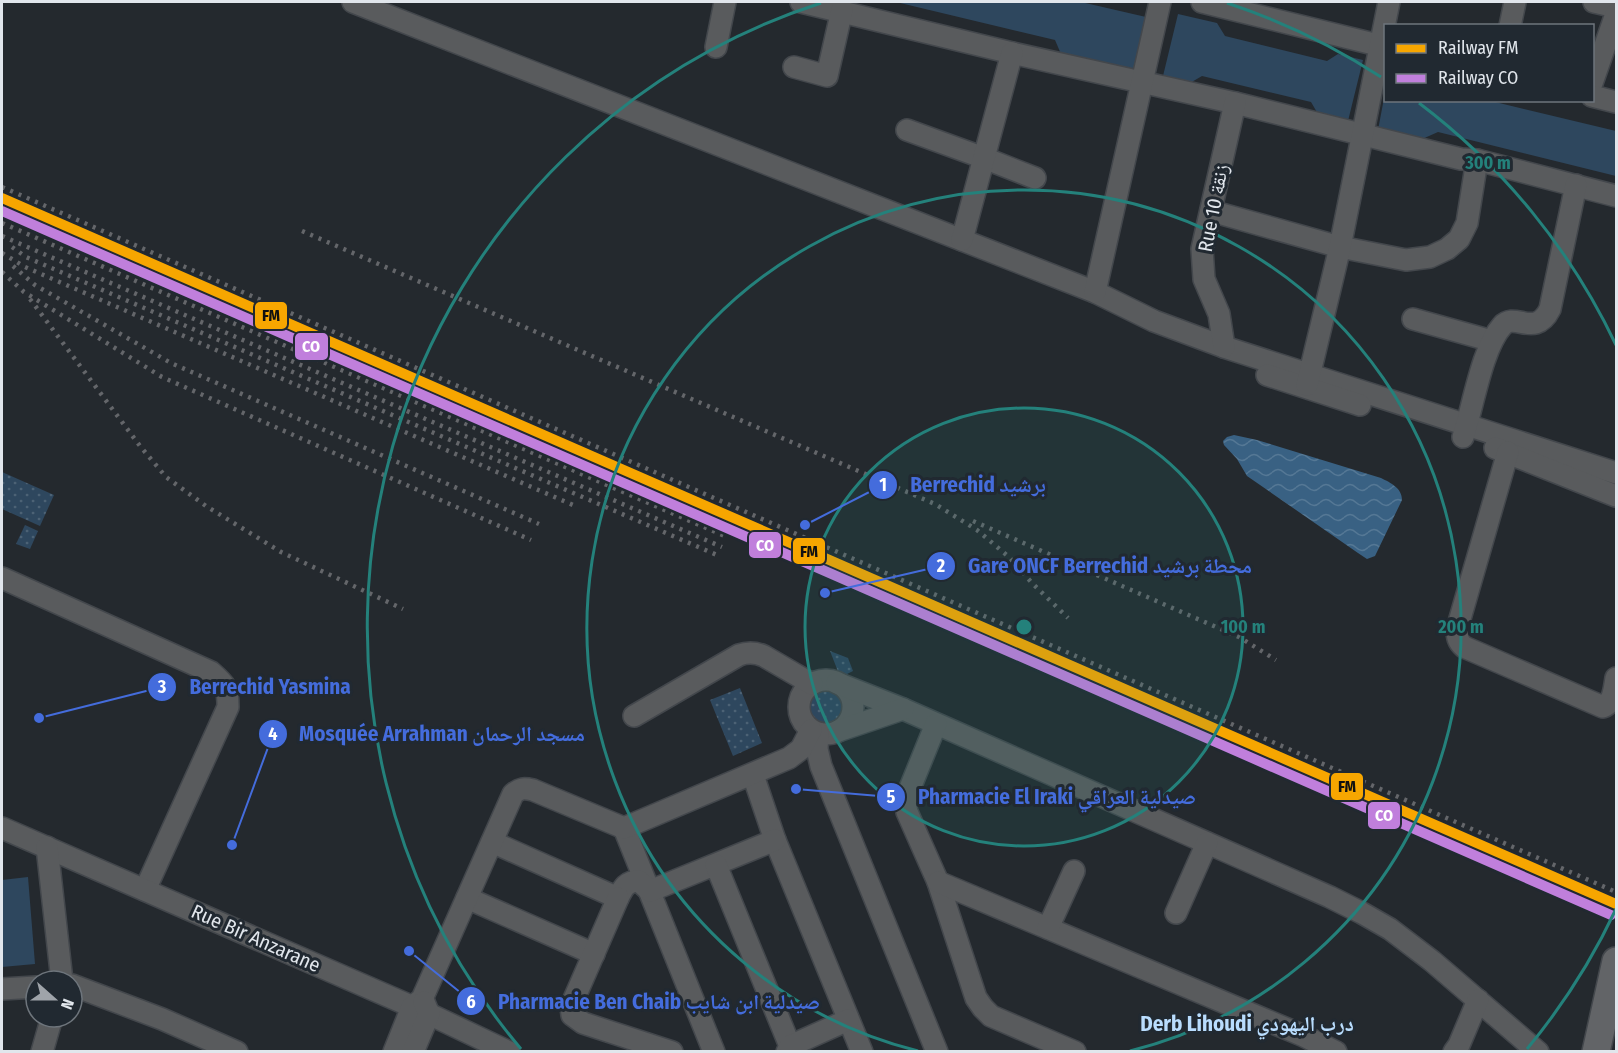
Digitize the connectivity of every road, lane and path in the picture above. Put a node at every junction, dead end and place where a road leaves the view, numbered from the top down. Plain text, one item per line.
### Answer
1 (353, 2) edge
2 (725, 2) edge
3 (801, 2) edge
4 (1160, 2) edge
5 (1202, 2) edge
6 (1389, 2) edge
7 (1515, 2) edge
8 (1594, 2) edge
9 (1617, 7) edge
10 (1261, 9) edge
11 (842, 10) junction
12 (1617, 14) edge
13 (1386, 24) edge
14 (1510, 24) edge
15 (1382, 46) edge
16 (716, 47) dead end
17 (1012, 53) junction
18 (794, 67) dead end
19 (1594, 80) edge
20 (1142, 83) junction
21 (1594, 96) edge
22 (1617, 102) edge
23 (1235, 103) junction
24 (907, 130) dead end
25 (1362, 134) junction
26 (984, 158) junction
27 (1477, 160) junction
28 (1035, 178) dead end
29 (1576, 185) junction
30 (1617, 196) edge
31 (1211, 211) junction
32 (962, 240) junction
33 (1340, 248) junction
34 (1095, 292) junction
35 (1413, 319) dead end
36 (1154, 321) junction
37 (1492, 342) junction
38 (1224, 347) junction
39 (1308, 381) junction
40 (1465, 431) junction
41 (1508, 452) junction
42 (1617, 473) edge
43 (1617, 496) edge
44 (2, 578) edge
45 (1617, 678) edge
46 (837, 682) junction
47 (812, 684) junction
48 (903, 709) junction
49 (634, 717) dead end
50 (936, 724) junction
51 (822, 731) junction
52 (753, 775) junction
53 (2, 828) edge
54 (624, 828) junction
55 (775, 840) junction
56 (492, 842) junction
57 (1207, 843) junction
58 (46, 847) junction
59 (716, 865) junction
60 (1074, 871) dead end
61 (938, 882) junction
62 (145, 890) junction
63 (650, 891) junction
64 (467, 898) junction
65 (618, 898) junction
66 (1176, 913) dead end
67 (1048, 928) junction
68 (594, 954) junction
69 (1617, 961) edge
70 (61, 969) edge
71 (24, 988) edge
72 (2, 989) edge
73 (84, 990) edge
74 (1478, 1000) junction
75 (421, 1007) junction
76 (848, 1020) junction
77 (49, 1029) edge
78 (1300, 1044) edge
79 (1529, 1048) edge
80 (789, 1049) edge
81 (42, 1052) edge
82 (237, 1052) edge
83 (394, 1052) edge
84 (413, 1052) edge
85 (509, 1052) edge
86 (672, 1052) edge
87 (714, 1052) edge
88 (862, 1052) edge
89 (937, 1052) edge
90 (1075, 1052) edge
91 (1336, 1052) edge
92 (1454, 1052) edge
93 (1596, 1052) edge

1 - 32 street
2 - 16 street
3 - 11 street
4 - 20 street
5 - 10 street
6 - 13 street
7 - 14 street
8 - 9 street
10 - 15 street
11 - 17 street
11 - 18 street
12 - 19 street
15 - 25 street
17 - 20 street
17 - 26 street
20 - 23 street
20 - 34 street
21 - 22 street
23 - 25 street
23 - 31 street, Rue 10 زنقة
24 - 26 street
25 - 27 street
25 - 33 street
26 - 28 street
26 - 32 street
27 - 29 street
27 - 33 street
29 - 30 street
29 - 37 street
31 - 33 street
31 - 38 street, Rue 10 زنقة
32 - 34 street
33 - 39 street
34 - 36 street
35 - 37 street
36 - 38 street
36 - 39 street
37 - 40 street
38 - 39 street
39 - 40 street
40 - 41 street
40 - 42 street
41 - 43 street
41 - 45 street
44 - 62 street
46 - 47 street
46 - 48 street
46 - 51 street
47 - 49 street
47 - 51 street
48 - 50 street
48 - 51 street
50 - 57 street
50 - 61 street
51 - 52 street
51 - 89 street
52 - 54 street
52 - 55 street
53 - 58 street, Rue Bir Anzarane
54 - 56 street
54 - 63 street
55 - 59 street
55 - 76 street
56 - 64 street
56 - 65 street
57 - 66 street
57 - 74 street
58 - 62 street, Rue Bir Anzarane
58 - 70 street
59 - 63 street
59 - 80 street
60 - 67 street
61 - 67 street
61 - 90 street
62 - 75 street, Rue Bir Anzarane
63 - 65 street
63 - 87 street
64 - 68 street
64 - 75 street
65 - 68 street
67 - 78 street
68 - 86 street
69 - 93 main road
71 - 72 street
73 - 82 street
74 - 79 street
74 - 92 street
75 - 83 street
75 - 84 street
75 - 85 street, Rue Bir Anzarane
76 - 80 street
76 - 88 street
77 - 81 street
78 - 91 street

